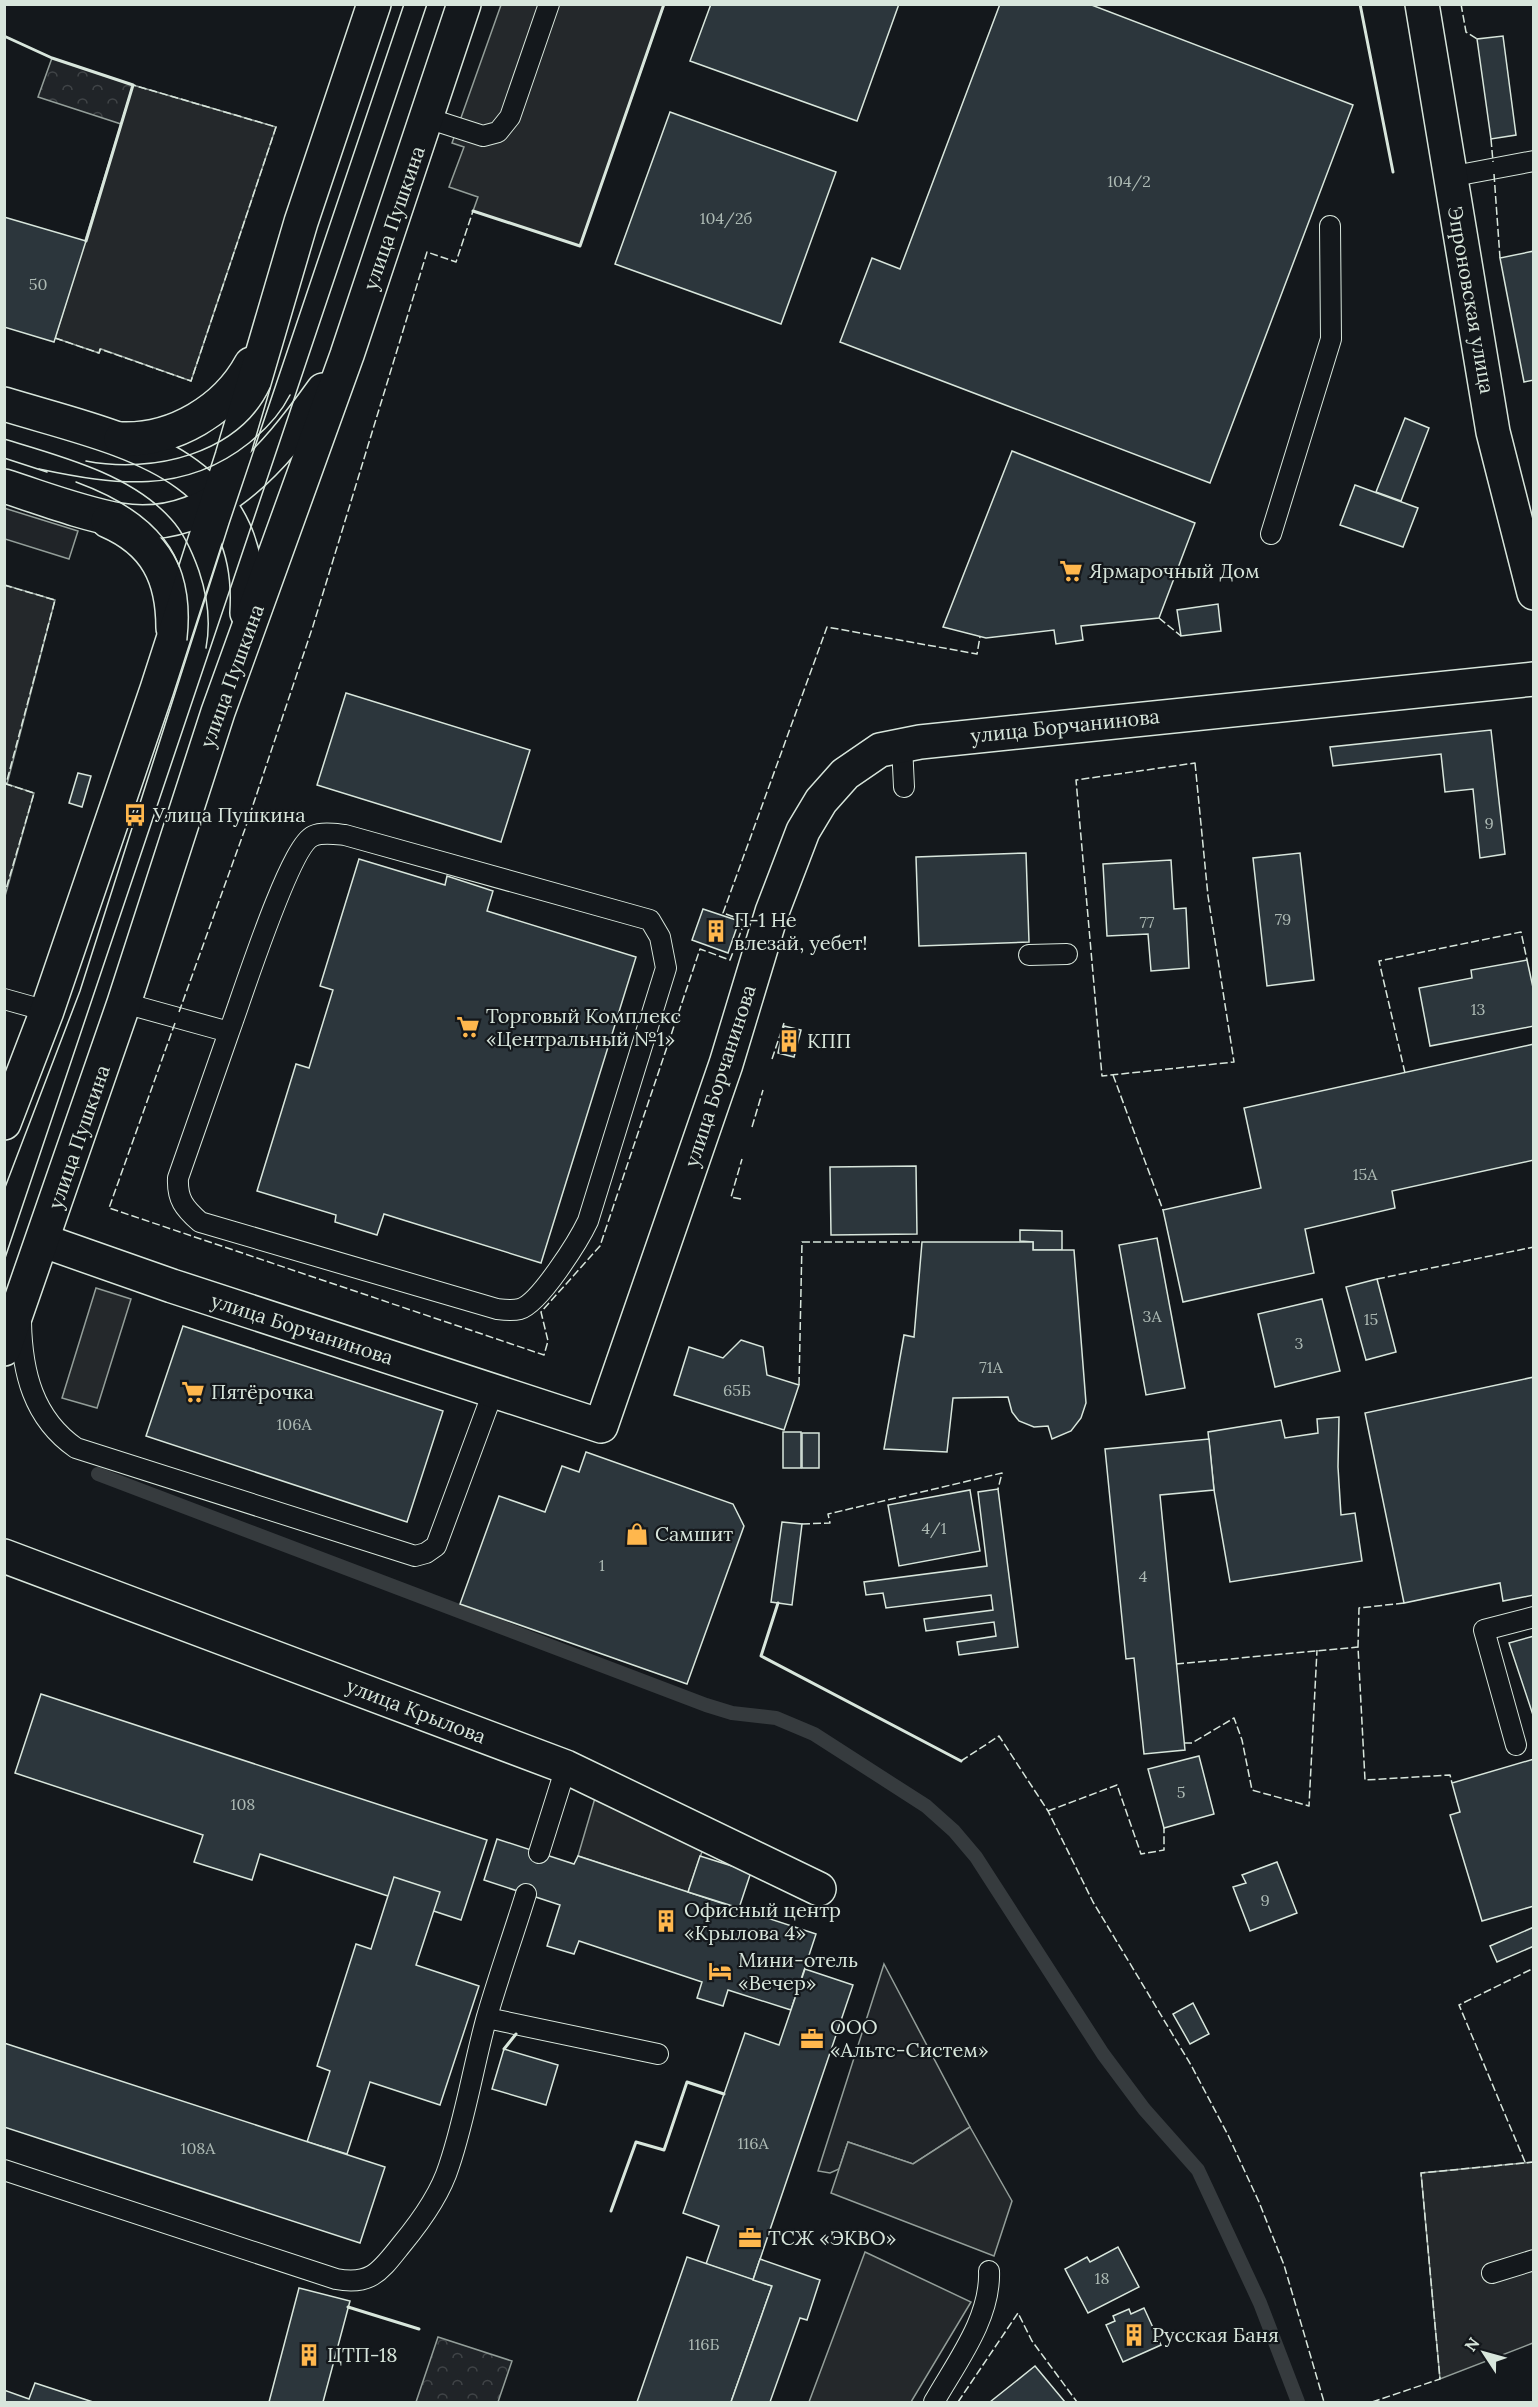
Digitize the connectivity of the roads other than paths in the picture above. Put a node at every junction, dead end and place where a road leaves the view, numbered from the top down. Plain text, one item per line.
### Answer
1 (374, 4) edge
2 (464, 4) edge
3 (549, 4) edge
4 (1422, 4) edge
5 (428, 118) junction
6 (1533, 161) edge
7 (1449, 177) junction
8 (1330, 226) dead end
9 (270, 331) junction
10 (347, 355) junction
11 (4, 404) edge
12 (114, 438) junction
13 (4, 486) edge
14 (217, 502) junction
15 (93, 514) junction
16 (1271, 534) dead end
17 (1533, 593) edge
18 (174, 635) junction
19 (242, 647) junction
20 (1533, 679) edge
21 (902, 745) junction
22 (904, 787) dead end
23 (1067, 954) dead end
24 (1029, 956) dead end
25 (4, 999) edge
26 (124, 1003) junction
27 (47, 1011) junction
28 (229, 1032) junction
29 (4, 1123) edge
30 (44, 1241) junction
31 (20, 1307) junction
32 (4, 1349) edge
33 (493, 1392) junction
34 (4, 1556) edge
35 (1533, 1617) edge
36 (1516, 1745) dead end
37 (566, 1767) junction
38 (539, 1853) dead end
39 (819, 1889) dead end
40 (526, 1894) dead end
41 (487, 2018) junction
42 (658, 2054) dead end
43 (4, 2170) edge
44 (1533, 2260) edge
45 (989, 2271) dead end
46 (1492, 2273) dead end
47 (934, 2403) edge

1 - 9 main road
2 - 5 main road, улица Пушкина
3 - 5 lane
4 - 7 main road, Эпроновская улица
5 - 10 main road, улица Пушкина
6 - 7 lane
7 - 17 main road, Эпроновская улица
8 - 16 lane
9 - 12 main road
9 - 14 main road
10 - 14 main road
10 - 19 main road, улица Пушкина
11 - 12 main road
12 - 14 main road
13 - 15 main road
14 - 15 main road
14 - 18 main road
14 - 19 main road
15 - 18 main road
18 - 27 main road
19 - 26 main road, улица Пушкина
20 - 21 main road, улица Борчанинова
21 - 22 lane
21 - 33 main road, улица Борчанинова
23 - 24 lane
25 - 27 lane
26 - 28 lane
26 - 30 main road, улица Пушкина
27 - 29 main road
28 - 28 lane
30 - 31 main road, улица Пушкина
30 - 33 main road, улица Борчанинова
31 - 32 main road, улица Пушкина
31 - 33 lane
34 - 37 main road, улица Крылова
35 - 36 lane
37 - 38 lane
37 - 39 main road, улица Крылова
40 - 41 lane
41 - 42 lane
41 - 43 lane
44 - 46 lane
45 - 47 lane

